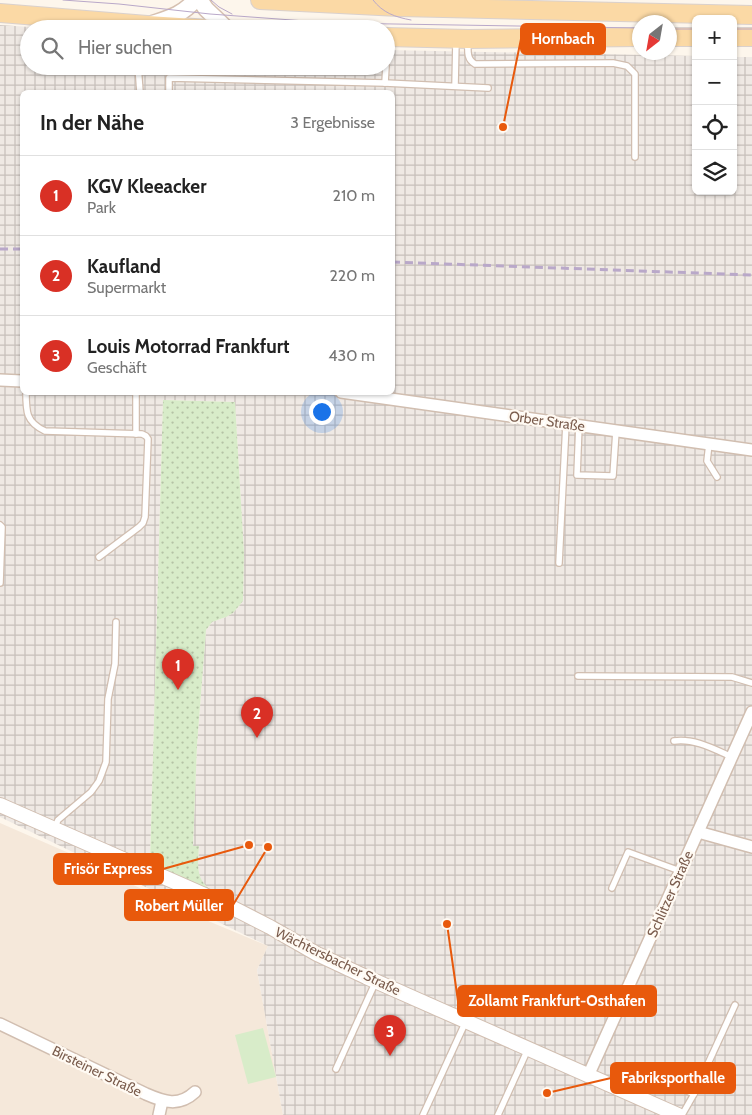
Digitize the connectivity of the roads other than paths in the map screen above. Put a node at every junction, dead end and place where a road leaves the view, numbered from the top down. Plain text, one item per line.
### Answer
1 (195, 0) edge
2 (200, 0) edge
3 (260, 0) edge
4 (409, 4) edge
5 (0, 12) edge
6 (752, 15) edge
7 (80, 20) edge
8 (160, 20) edge
9 (217, 20) edge
10 (395, 37) edge
11 (632, 37) edge
12 (677, 37) edge
13 (692, 37) edge
14 (737, 37) edge
15 (752, 37) edge
16 (462, 39) junction
17 (139, 75) edge
18 (385, 75) edge
19 (385, 83) junction
20 (455, 86) junction
21 (488, 88) dead end
22 (140, 90) edge
23 (169, 90) edge
24 (636, 157) dead end
25 (0, 380) edge
26 (20, 381) edge
27 (26, 395) edge
28 (136, 395) edge
29 (362, 395) edge
30 (566, 424) junction
31 (579, 425) junction
32 (616, 431) junction
33 (136, 434) junction
34 (709, 444) junction
35 (752, 450) edge
36 (717, 477) dead end
37 (0, 525) edge
38 (99, 557) dead end
39 (559, 563) dead end
40 (0, 583) edge
41 (116, 622) dead end
42 (578, 676) dead end
43 (752, 683) edge
44 (752, 712) edge
45 (674, 741) dead end
46 (732, 757) junction
47 (0, 806) edge
48 (54, 829) junction
49 (698, 832) junction
50 (752, 847) edge
51 (680, 871) junction
52 (612, 888) dead end
53 (376, 981) junction
54 (735, 1005) dead end
55 (466, 1021) junction
56 (0, 1024) edge
57 (528, 1049) junction
58 (336, 1069) dead end
59 (588, 1076) junction
60 (195, 1092) dead end
61 (624, 1092) junction
62 (694, 1094) junction
63 (162, 1101) junction
64 (159, 1115) edge
65 (423, 1115) edge
66 (498, 1115) edge
67 (678, 1115) edge
68 (682, 1115) edge

1 - 8 main road
2 - 9 main road
3 - 4 main road
4 - 6 main road
5 - 7 main road
10 - 16 main road
11 - 16 main road
12 - 13 main road
14 - 15 main road
16 - 20 lane
16 - 24 lane
17 - 22 lane
18 - 19 lane
19 - 20 lane
19 - 23 lane
20 - 21 lane
25 - 26 street
27 - 33 lane
28 - 33 lane
29 - 30 street, Orber Straße
30 - 31 street, Orber Straße
30 - 39 lane
31 - 32 street, Orber Straße
31 - 32 lane
32 - 34 street, Orber Straße
33 - 38 lane
34 - 35 street, Orber Straße
34 - 36 lane
37 - 40 lane
41 - 48 lane
42 - 43 lane
44 - 46 street, Schlitzer Straße
45 - 46 lane
46 - 49 street, Schlitzer Straße
47 - 48 street, Wächtersbacher Straße
48 - 53 street, Wächtersbacher Straße
49 - 50 street
49 - 51 street, Schlitzer Straße
51 - 52 lane
51 - 59 street, Schlitzer Straße
53 - 55 street, Wächtersbacher Straße
53 - 58 lane
54 - 62 lane
55 - 57 street, Wächtersbacher Straße
55 - 65 lane
56 - 63 street, Birsteiner Straße
57 - 59 street, Wächtersbacher Straße
57 - 66 lane
59 - 61 street, Wächtersbacher Straße
60 - 63 street
61 - 62 lane
61 - 67 street, Wächtersbacher Straße
62 - 68 lane
63 - 64 street

